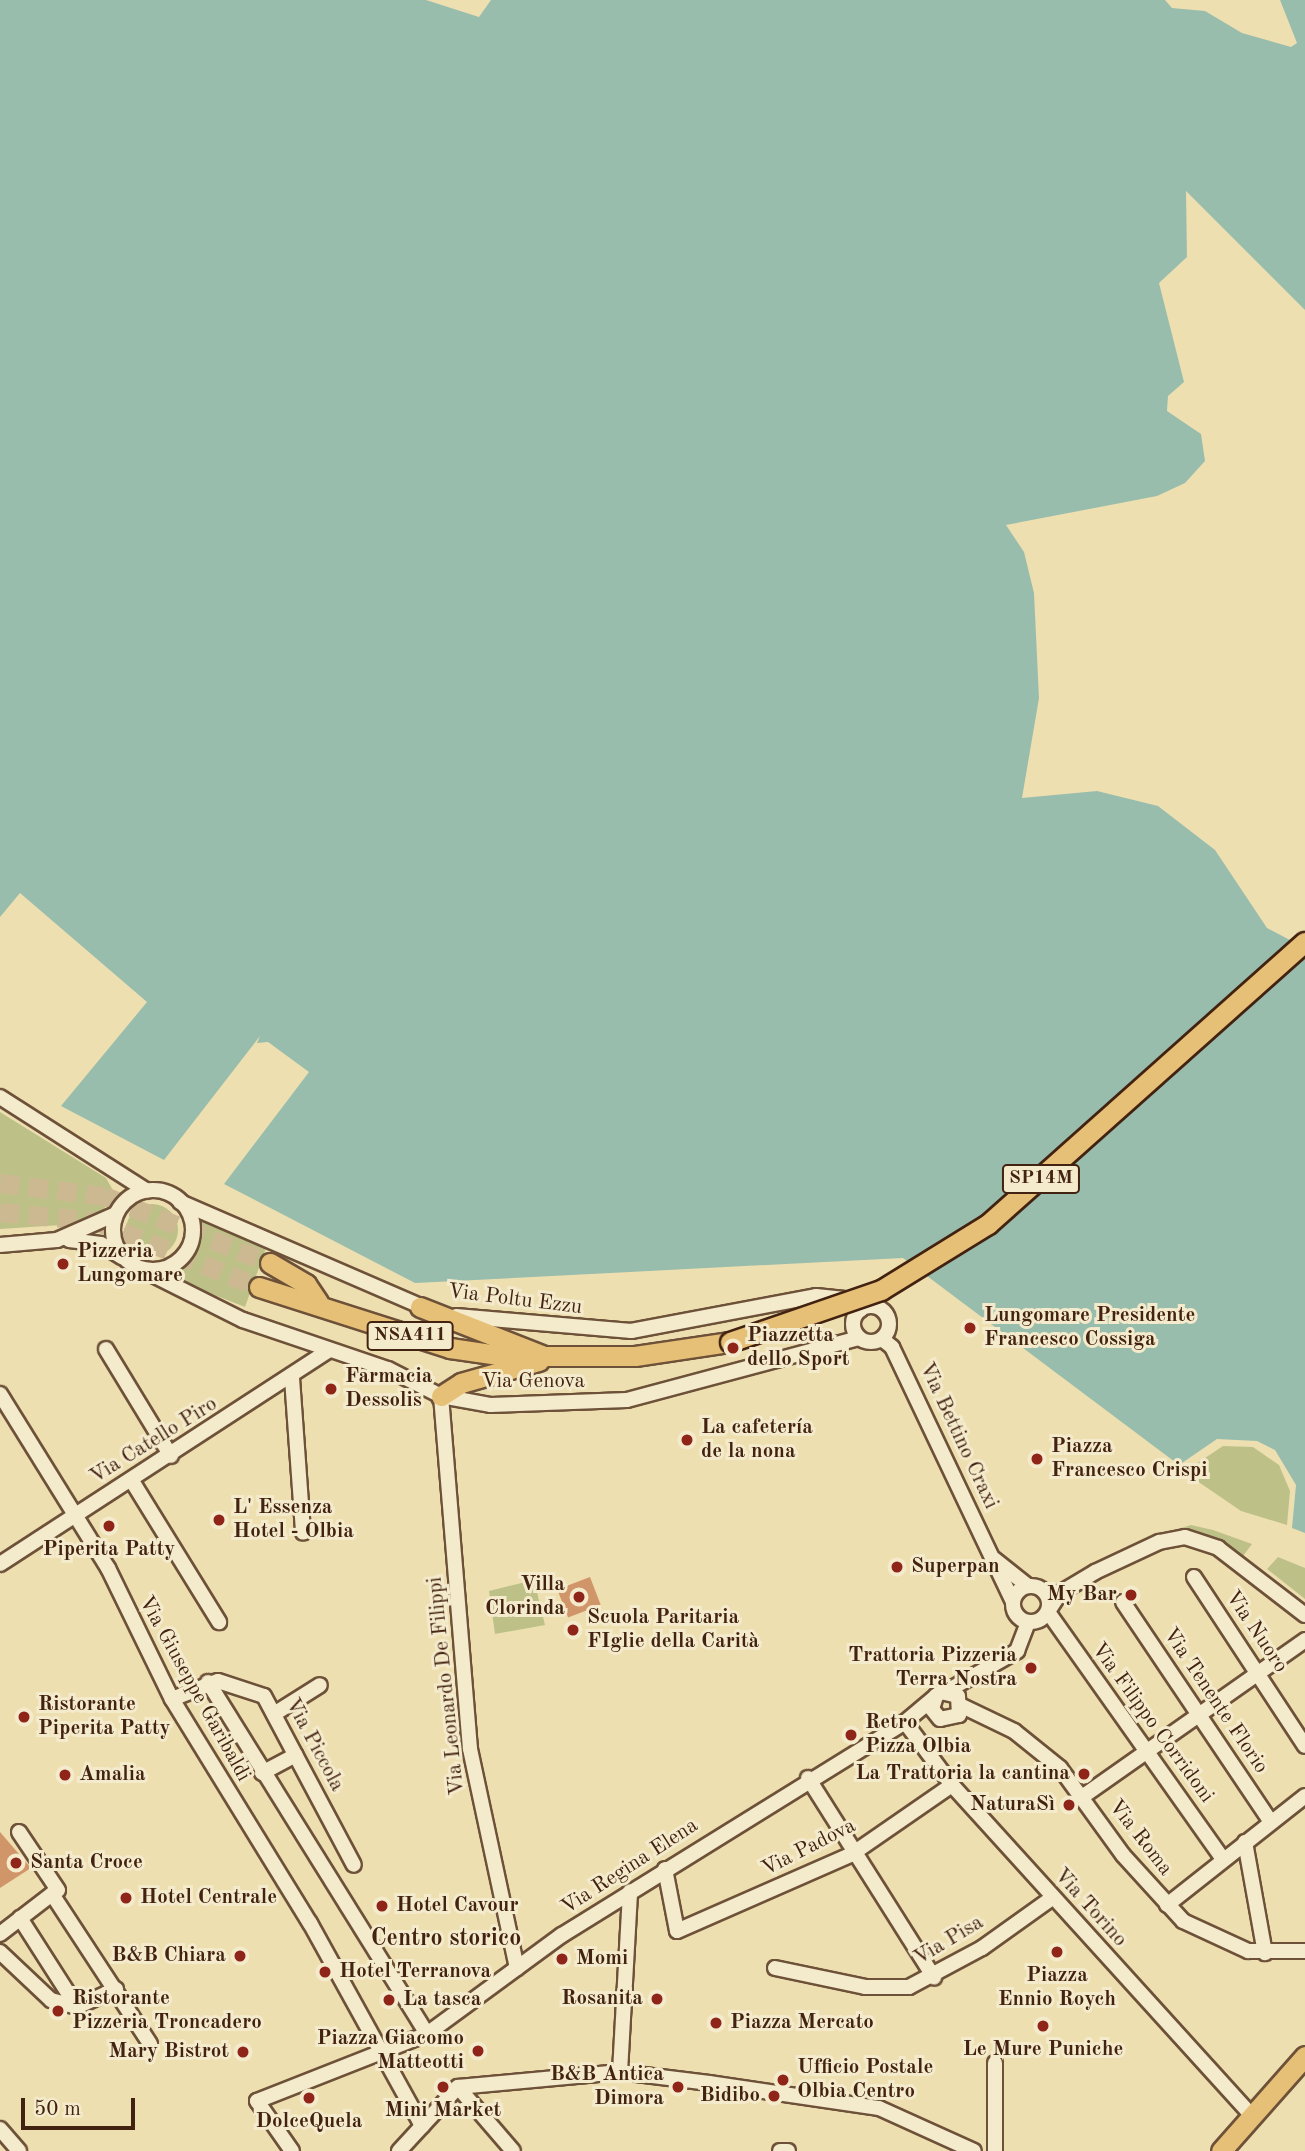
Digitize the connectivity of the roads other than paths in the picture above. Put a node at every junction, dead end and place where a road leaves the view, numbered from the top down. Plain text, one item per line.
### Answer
1 (1305, 942) edge
2 (0, 1097) edge
3 (111, 1171) junction
4 (147, 1191) junction
5 (126, 1200) junction
6 (180, 1202) junction
7 (116, 1214) junction
8 (57, 1240) junction
9 (0, 1245) edge
10 (123, 1257) junction
11 (270, 1263) tunnel mouth
12 (143, 1270) junction
13 (260, 1287) tunnel mouth
14 (318, 1302) junction
15 (420, 1307) junction
16 (860, 1310) junction
17 (858, 1338) junction
18 (881, 1339) junction
19 (106, 1349) dead end
20 (328, 1351) junction
21 (547, 1357) junction
22 (292, 1378) junction
23 (0, 1394) edge
24 (440, 1396) junction
25 (171, 1456) junction
26 (132, 1481) junction
27 (75, 1516) junction
28 (303, 1533) dead end
29 (991, 1556) junction
30 (0, 1564) edge
31 (1194, 1577) dead end
32 (1074, 1584) junction
33 (1033, 1587) junction
34 (1013, 1602) junction
35 (1123, 1602) dead end
36 (1048, 1611) junction
37 (1305, 1615) edge
38 (219, 1622) dead end
39 (1028, 1623) junction
40 (1305, 1640) edge
41 (1257, 1671) junction
42 (208, 1682) junction
43 (967, 1683) junction
44 (320, 1685) dead end
45 (942, 1694) junction
46 (172, 1699) junction
47 (961, 1704) junction
48 (274, 1714) junction
49 (1199, 1714) junction
50 (940, 1719) junction
51 (905, 1722) junction
52 (1305, 1745) edge
53 (1147, 1751) junction
54 (296, 1755) junction
55 (262, 1773) junction
56 (808, 1778) junction
57 (952, 1785) junction
58 (1305, 1796) edge
59 (1082, 1797) junction
60 (1271, 1822) junction
61 (19, 1832) dead end
62 (339, 1841) junction
63 (1245, 1842) junction
64 (316, 1853) junction
65 (852, 1854) junction
66 (1223, 1859) junction
67 (354, 1865) dead end
68 (666, 1868) junction
69 (630, 1891) junction
70 (55, 1892) junction
71 (1052, 1898) junction
72 (1167, 1905) junction
73 (20, 1918) junction
74 (0, 1934) edge
75 (1305, 1951) edge
76 (0, 1952) edge
77 (1265, 1953) junction
78 (517, 1968) junction
79 (775, 1968) dead end
80 (934, 1977) junction
81 (116, 1989) junction
82 (77, 2007) junction
83 (427, 2034) junction
84 (149, 2044) dead end
85 (383, 2053) junction
86 (1305, 2056) edge
87 (995, 2063) dead end
88 (620, 2072) junction
89 (458, 2087) junction
90 (1252, 2116) junction
91 (422, 2126) junction
92 (0, 2129) edge
93 (965, 2150) edge
94 (19, 2151) edge
95 (292, 2151) edge
96 (399, 2151) edge
97 (513, 2151) edge
98 (780, 2151) edge
99 (788, 2151) edge
100 (996, 2151) edge
101 (1221, 2151) edge

1 - 21 main road, SP14M, bridge
2 - 3 street
3 - 4 street
3 - 5 street
4 - 5 street
4 - 6 street
5 - 7 street
6 - 12 street
6 - 15 street, Via Poltu Ezzu
7 - 8 street
7 - 10 street
8 - 9 street
8 - 10 street
10 - 12 street
11 - 14 main road, NSA411
12 - 20 street, Via Genova
13 - 14 main road, NSA411
14 - 21 main road, NSA411
15 - 16 street, Via Poltu Ezzu
15 - 21 main road
16 - 17 street
16 - 18 street
17 - 18 street
17 - 24 street, Via Genova
18 - 29 street, Via Bettino Craxi
19 - 25 street
20 - 22 street, Via Catello Piro
20 - 24 street, Via Genova
21 - 24 main road
22 - 25 street, Via Catello Piro
22 - 28 street
23 - 27 street, Via Giuseppe Garibaldi
24 - 78 street, Via Leonardo De Filippi
25 - 26 street, Via Catello Piro
26 - 27 street, Via Catello Piro
26 - 38 street
27 - 30 street, Via Catello Piro
27 - 46 street, Via Giuseppe Garibaldi
29 - 33 street, Via Bettino Craxi
29 - 34 street, Via Bettino Craxi
31 - 41 street, Via Nuoro
32 - 33 street
32 - 36 street
32 - 37 street
33 - 34 street
33 - 36 street, Via Filippo Corridoni
34 - 39 street, Via Bettino Craxi
35 - 49 street, Via Tenente Florio
36 - 39 street
36 - 53 street, Via Filippo Corridoni
39 - 43 street, Via Regina Elena
40 - 41 street
41 - 49 street
41 - 52 street, Via Nuoro
42 - 46 street
42 - 48 street, Via Piccola
42 - 55 street
43 - 45 street, Via Regina Elena
43 - 47 street
44 - 48 street
45 - 47 street, Via Roma
45 - 50 street
45 - 51 street, Via Regina Elena
46 - 85 street, Via Giuseppe Garibaldi
47 - 50 street
47 - 59 street, Via Roma
48 - 54 street, Via Piccola
49 - 53 street
49 - 60 street, Via Tenente Florio
50 - 51 street, Via Regina Elena
51 - 56 street, Via Regina Elena
51 - 57 street, Via Torino
53 - 59 street
53 - 66 street, Via Filippo Corridoni
54 - 55 street
54 - 62 street, Via Piccola
55 - 64 street
56 - 65 street
56 - 68 street, Via Regina Elena
57 - 65 street, Via Padova
57 - 71 street, Via Torino
58 - 60 street
59 - 72 street, Via Roma
60 - 63 street
61 - 70 street
62 - 64 street
62 - 67 street, Via Piccola
63 - 66 street
63 - 77 street
64 - 83 street
65 - 68 street, Via Padova
65 - 80 street
66 - 72 street
68 - 69 street, Via Regina Elena
69 - 78 street, Via Regina Elena
69 - 88 street
70 - 73 street
70 - 81 street
71 - 80 street, Via Pisa
71 - 90 street, Via Torino
72 - 77 street, Via Roma
73 - 74 street
73 - 82 street
75 - 77 street, Via Roma
76 - 82 street
78 - 83 street, Via Regina Elena
79 - 80 street, Via Pisa
81 - 82 street
81 - 84 street
83 - 85 street, Via Regina Elena
85 - 91 street, Via Giuseppe Garibaldi
85 - 95 street, Via Regina Elena
86 - 90 main road
87 - 100 street
88 - 89 street
88 - 93 street
89 - 91 street
89 - 97 street
90 - 101 main road
91 - 96 street
92 - 94 street
98 - 99 street

